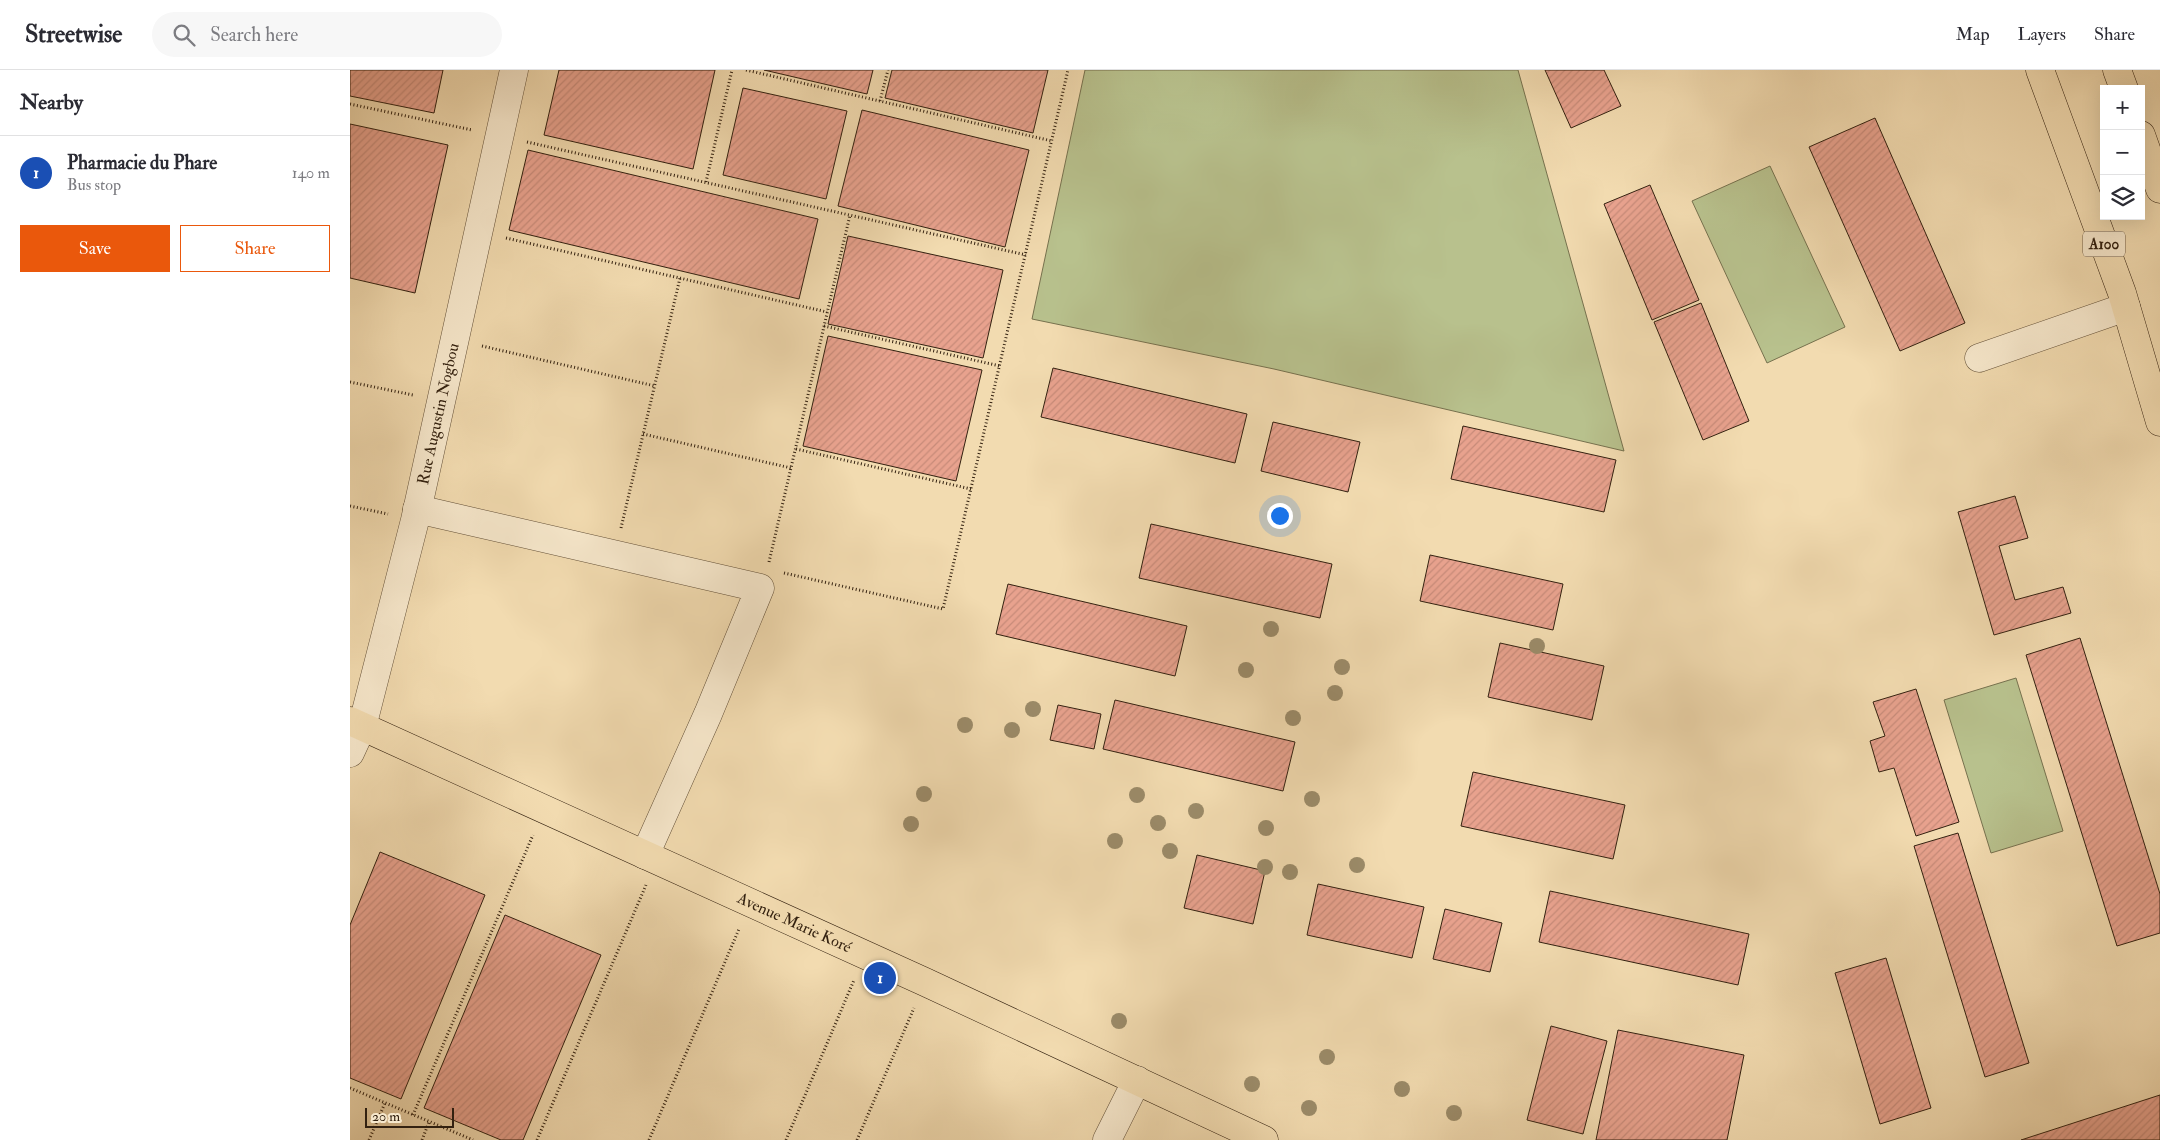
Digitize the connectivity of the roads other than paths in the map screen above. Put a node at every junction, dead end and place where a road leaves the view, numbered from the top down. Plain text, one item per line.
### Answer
1 (514, 70) edge
2 (2040, 70) edge
3 (2117, 70) edge
4 (2123, 85) edge
5 (2145, 146) edge
6 (2160, 189) edge
7 (2126, 307) junction
8 (1979, 358) dead end
9 (2160, 422) edge
10 (416, 514) junction
11 (356, 724) edge
12 (350, 754) edge
13 (651, 858) junction
14 (1137, 1080) junction
15 (1107, 1140) edge
16 (1264, 1140) edge

1 - 10 street, Rue Augustin Nogbou
2 - 7 main road, A100
3 - 4 main road
5 - 6 main road
7 - 8 street
7 - 9 main road, A100
10 - 11 street, Rue Augustin Nogbou
10 - 13 street
11 - 12 street, Rue Augustin Nogbou
11 - 13 main road, Avenue Marie Koré
13 - 14 main road, Avenue Marie Koré
14 - 15 street
14 - 16 main road, Avenue Marie Koré

